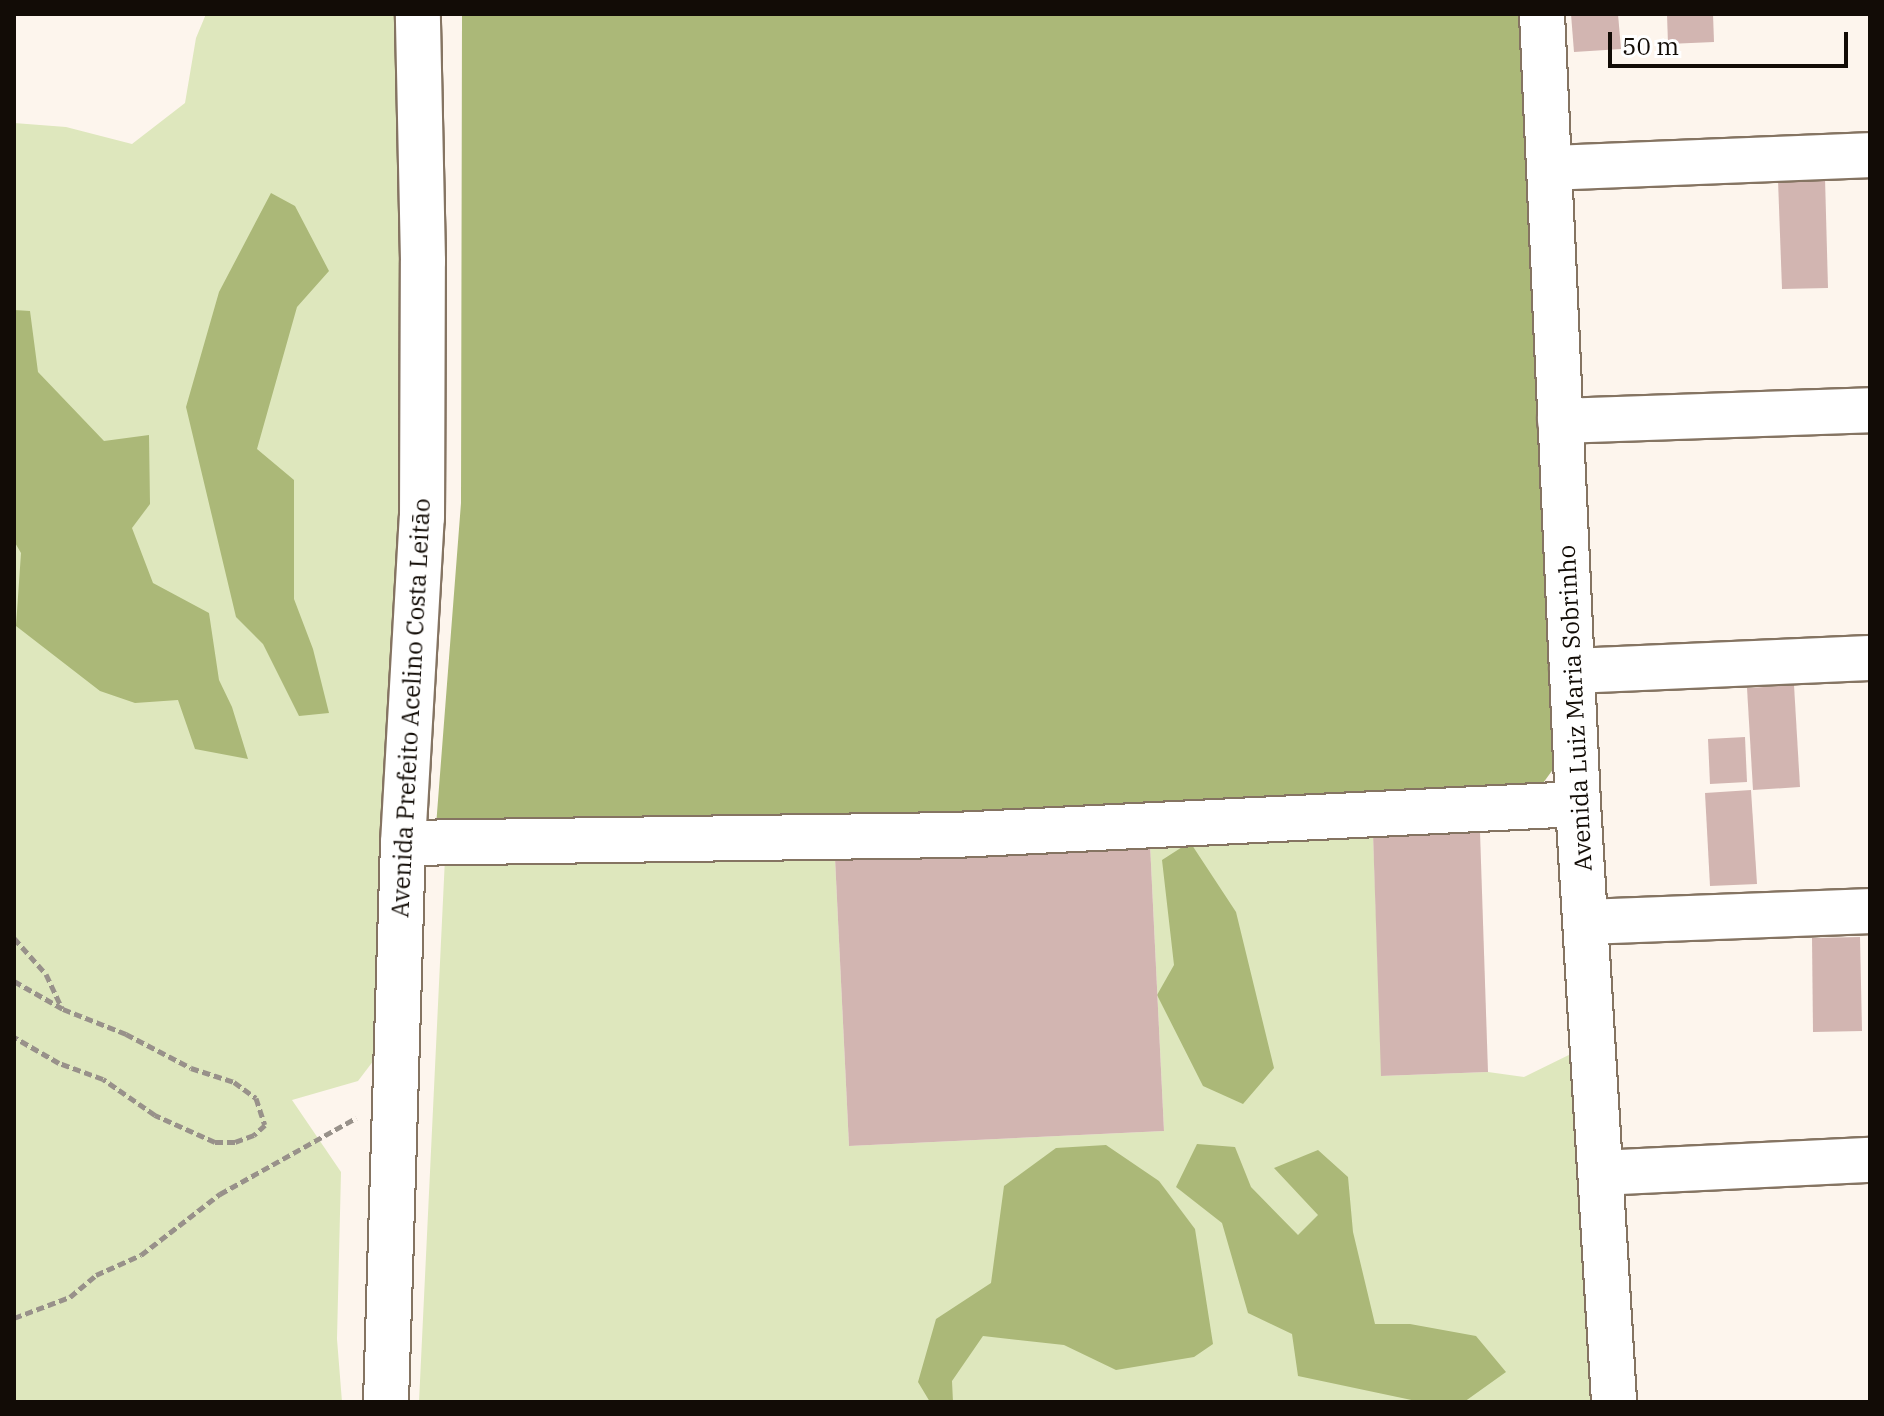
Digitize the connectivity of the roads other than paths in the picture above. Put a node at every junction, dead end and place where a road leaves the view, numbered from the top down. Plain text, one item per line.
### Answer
1 (418, 14) edge
2 (1542, 14) edge
3 (1870, 155) edge
4 (1550, 168) junction
5 (1870, 410) edge
6 (1560, 421) junction
7 (1870, 658) edge
8 (1572, 671) junction
9 (1578, 804) junction
10 (403, 843) junction
11 (1870, 911) edge
12 (1588, 922) junction
13 (1870, 1160) edge
14 (1601, 1173) junction
15 (386, 1402) edge
16 (1614, 1402) edge

1 - 10 street, Avenida Prefeito Acelino Costa Leitão
2 - 4 street, Avenida Luiz Maria Sobrinho
3 - 4 street
4 - 6 street, Avenida Luiz Maria Sobrinho
5 - 6 street
6 - 8 street, Avenida Luiz Maria Sobrinho
7 - 8 street
8 - 9 street, Avenida Luiz Maria Sobrinho
9 - 10 street
9 - 12 street, Avenida Luiz Maria Sobrinho
10 - 15 street, Avenida Prefeito Acelino Costa Leitão
11 - 12 street
12 - 14 street, Avenida Luiz Maria Sobrinho
13 - 14 street
14 - 16 street, Avenida Luiz Maria Sobrinho

